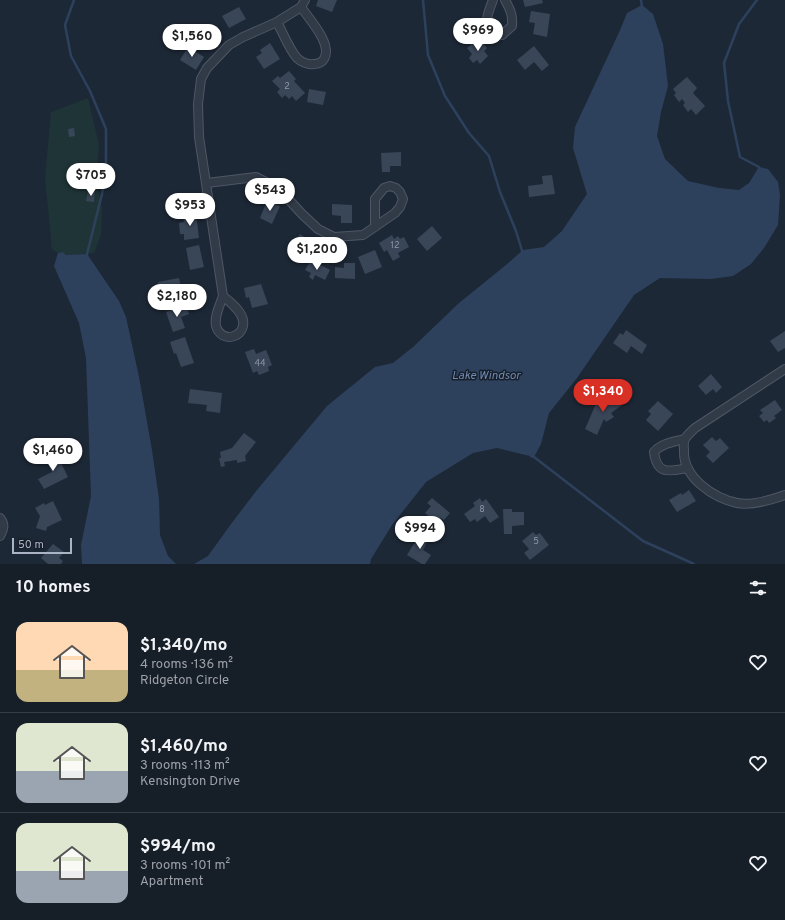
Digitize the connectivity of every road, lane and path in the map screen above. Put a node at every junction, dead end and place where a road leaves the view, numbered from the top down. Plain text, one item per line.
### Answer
1 (492, 0) edge
2 (505, 0) edge
3 (303, 4) edge
4 (277, 22) junction
5 (207, 183) junction
6 (375, 227) junction
7 (223, 296) junction
8 (785, 369) edge
9 (684, 440) junction
10 (688, 468) junction
11 (785, 494) edge
12 (0, 518) edge
13 (0, 536) edge

1 - 2 street
3 - 4 street
3 - 4 street
4 - 5 street
5 - 6 street
5 - 7 street
6 - 6 street
7 - 7 street
8 - 9 street
9 - 10 street
9 - 10 street
10 - 11 street
12 - 13 street

